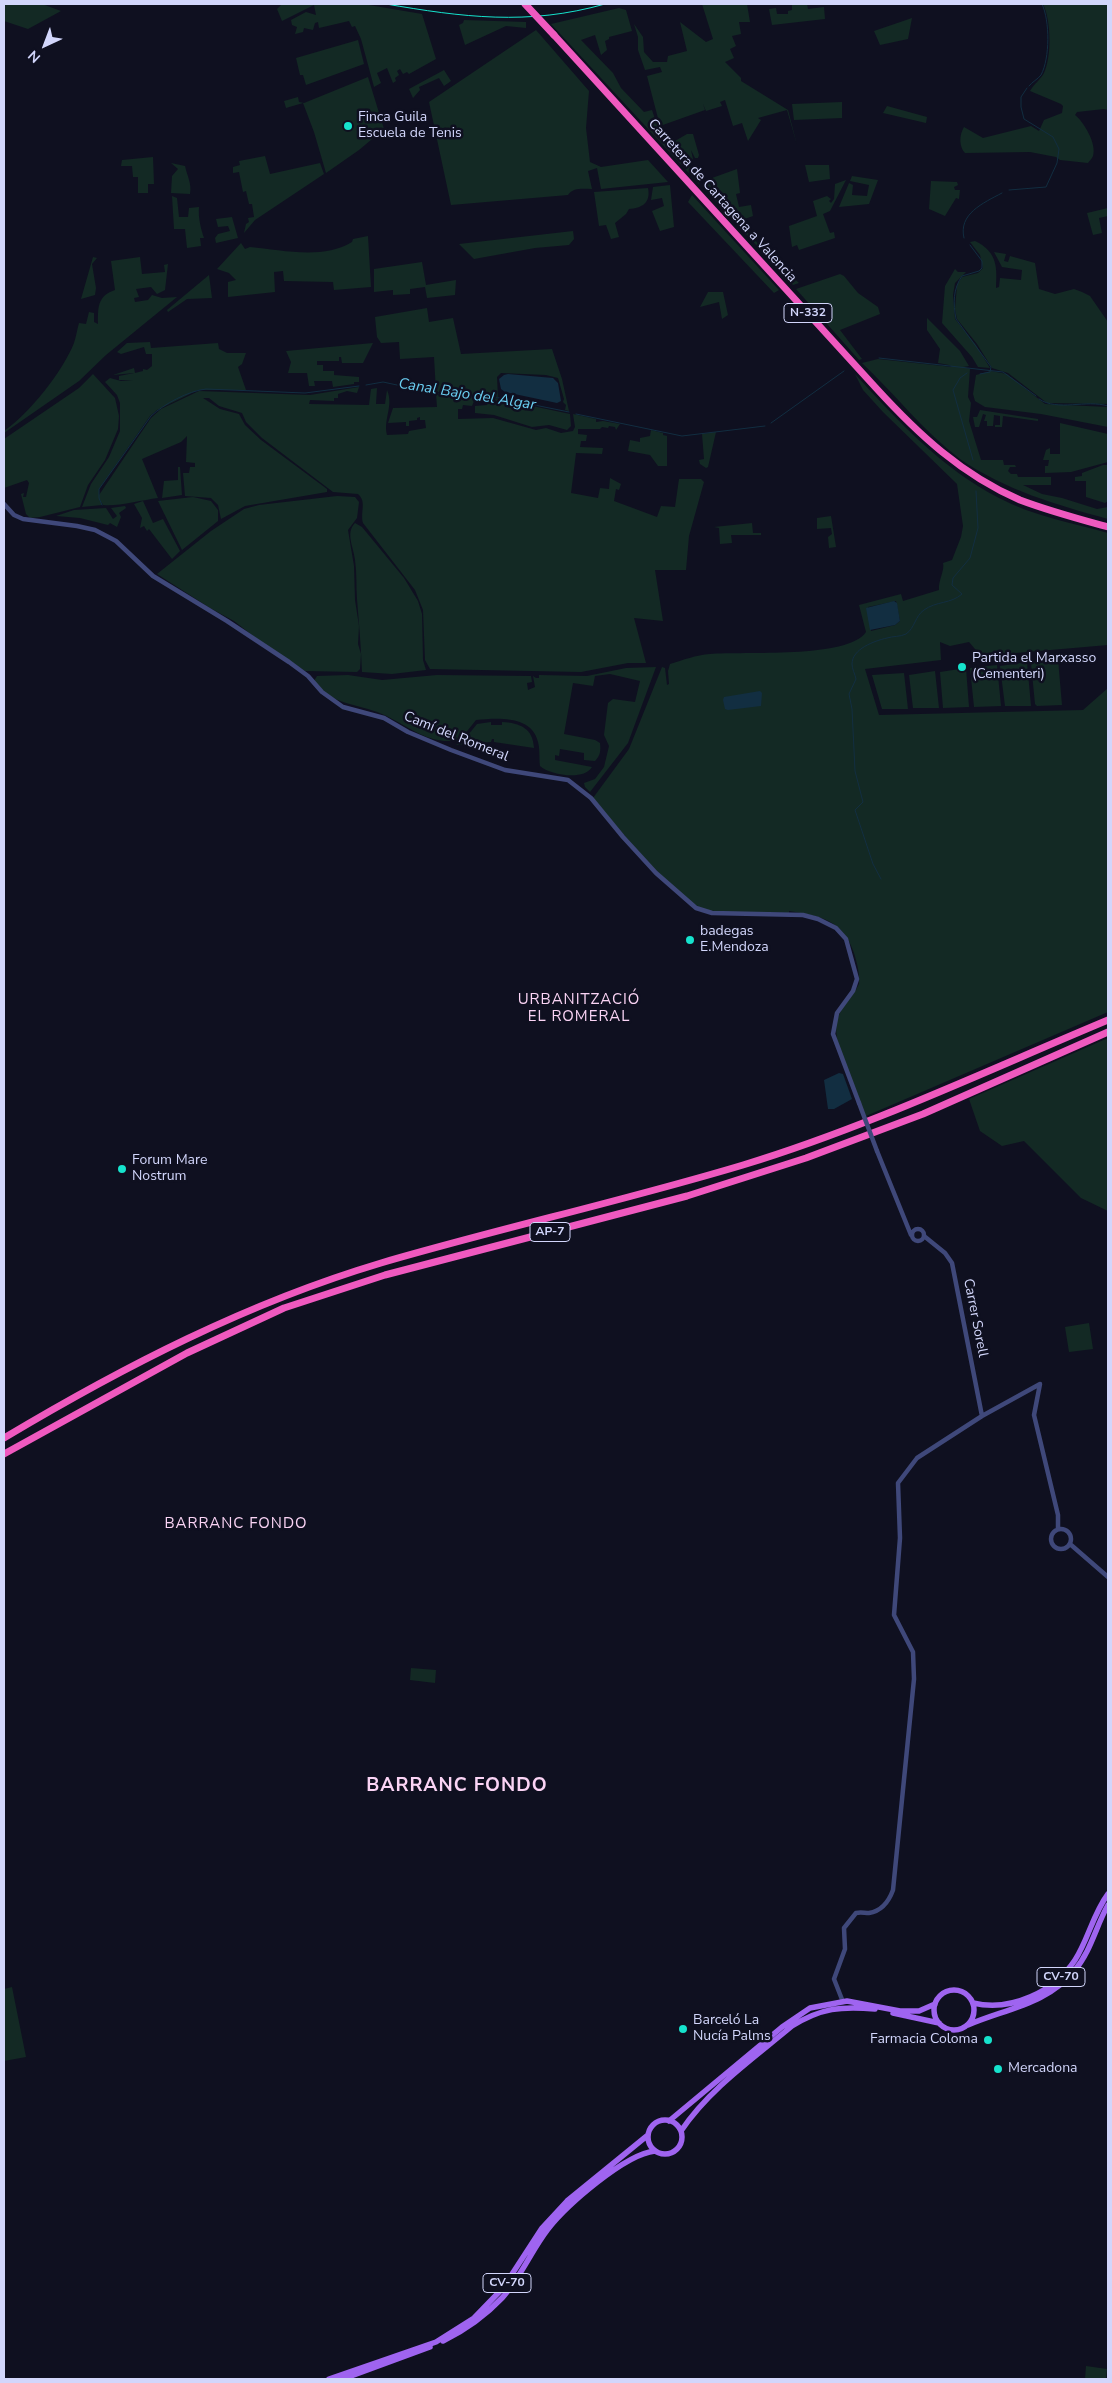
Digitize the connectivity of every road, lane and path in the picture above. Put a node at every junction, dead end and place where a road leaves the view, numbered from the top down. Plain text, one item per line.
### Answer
1 (525, 4) edge
2 (4, 504) edge
3 (1108, 527) edge
4 (1108, 1020) edge
5 (1108, 1032) edge
6 (905, 1220) junction
7 (917, 1229) junction
8 (911, 1235) junction
9 (924, 1236) junction
10 (982, 1416) junction
11 (4, 1438) edge
12 (4, 1454) edge
13 (1058, 1529) junction
14 (1070, 1544) junction
15 (1108, 1577) edge
16 (1108, 1894) edge
17 (1108, 1905) edge
18 (843, 2002) junction
19 (973, 2003) junction
20 (935, 2004) junction
21 (939, 2023) junction
22 (968, 2025) junction
23 (669, 2120) junction
24 (680, 2131) junction
25 (648, 2135) junction
26 (655, 2151) junction
27 (329, 2379) edge
28 (343, 2379) edge

1 - 3 highway, Carretera de Cartagena a Valencia / N-332, bridge
2 - 6 street, Camí del Romeral, bridge
4 - 11 highway, AP-7
5 - 12 highway, AP-7
6 - 7 street
6 - 8 street, Camí del Romeral
7 - 8 street
7 - 9 street
8 - 9 street
9 - 10 street, Carrer Sorell
10 - 13 street
10 - 18 street
13 - 14 street
13 - 14 street
14 - 15 street
16 - 19 main road, CV-70
17 - 22 main road, CV-70
18 - 20 main road, CV-70
18 - 23 main road, CV-70
19 - 20 main road, CV-70
19 - 22 main road
20 - 21 main road
21 - 22 main road, CV-70
21 - 24 main road, CV-70
23 - 24 main road
23 - 25 main road, CV-70
24 - 26 main road, CV-70
25 - 26 main road
25 - 27 main road, CV-70
26 - 28 main road, CV-70

